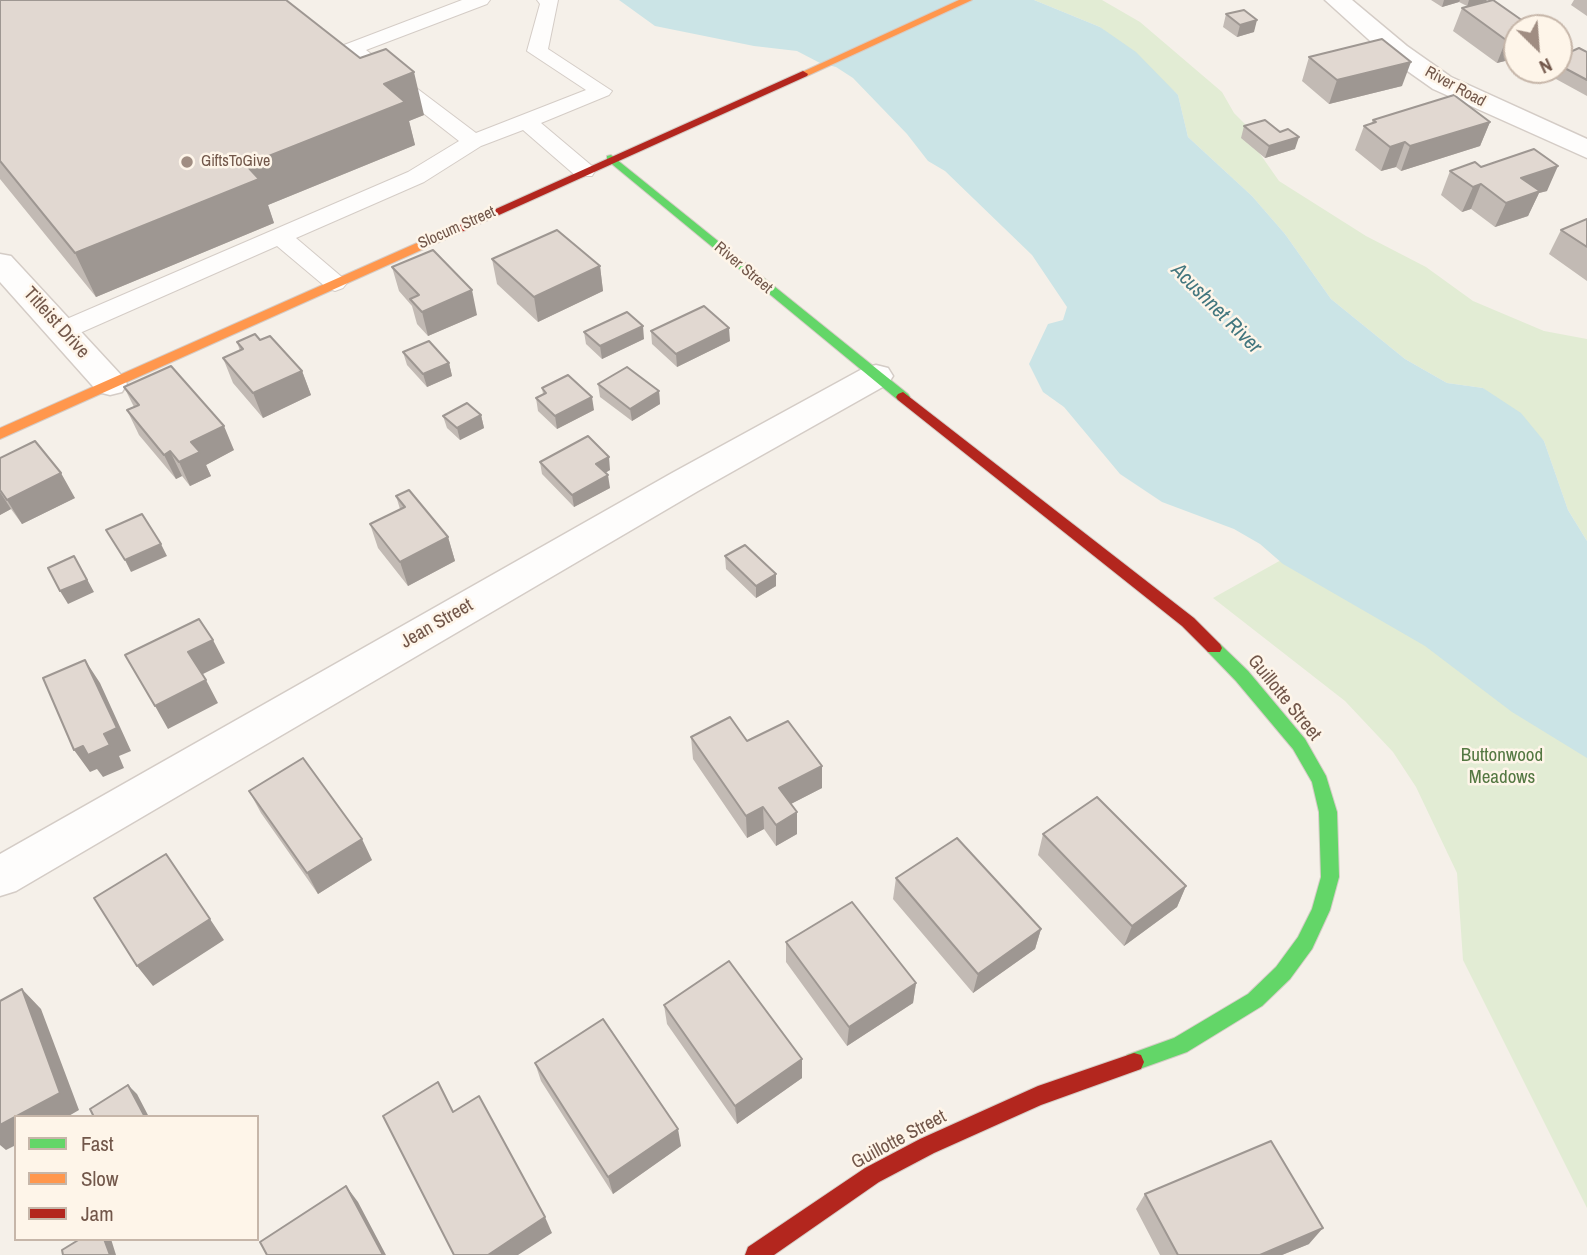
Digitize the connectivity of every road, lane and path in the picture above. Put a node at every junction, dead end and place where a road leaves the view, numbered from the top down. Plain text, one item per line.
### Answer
1 (480, 0) edge
2 (547, 0) edge
3 (967, 0) edge
4 (1337, 0) edge
5 (526, 121) junction
6 (473, 141) junction
7 (1587, 150) edge
8 (611, 158) junction
9 (584, 171) junction
10 (279, 236) junction
11 (0, 263) edge
12 (335, 283) junction
13 (64, 330) junction
14 (876, 376) junction
15 (110, 384) junction
16 (0, 434) edge
17 (0, 877) edge
18 (756, 1255) edge

1 - 6 lane
2 - 5 lane
3 - 8 street, Slocum Street
4 - 7 street, River Road
5 - 6 lane
5 - 9 lane
6 - 10 lane
8 - 9 street, Slocum Street
8 - 14 street, River Street
9 - 12 street, Slocum Street
10 - 12 lane
10 - 13 lane
11 - 13 street, Titleist Drive
12 - 15 street, Slocum Street
13 - 15 street, Titleist Drive
14 - 17 street, Jean Street
14 - 18 street, Guillotte Street
15 - 16 street, Slocum Street

